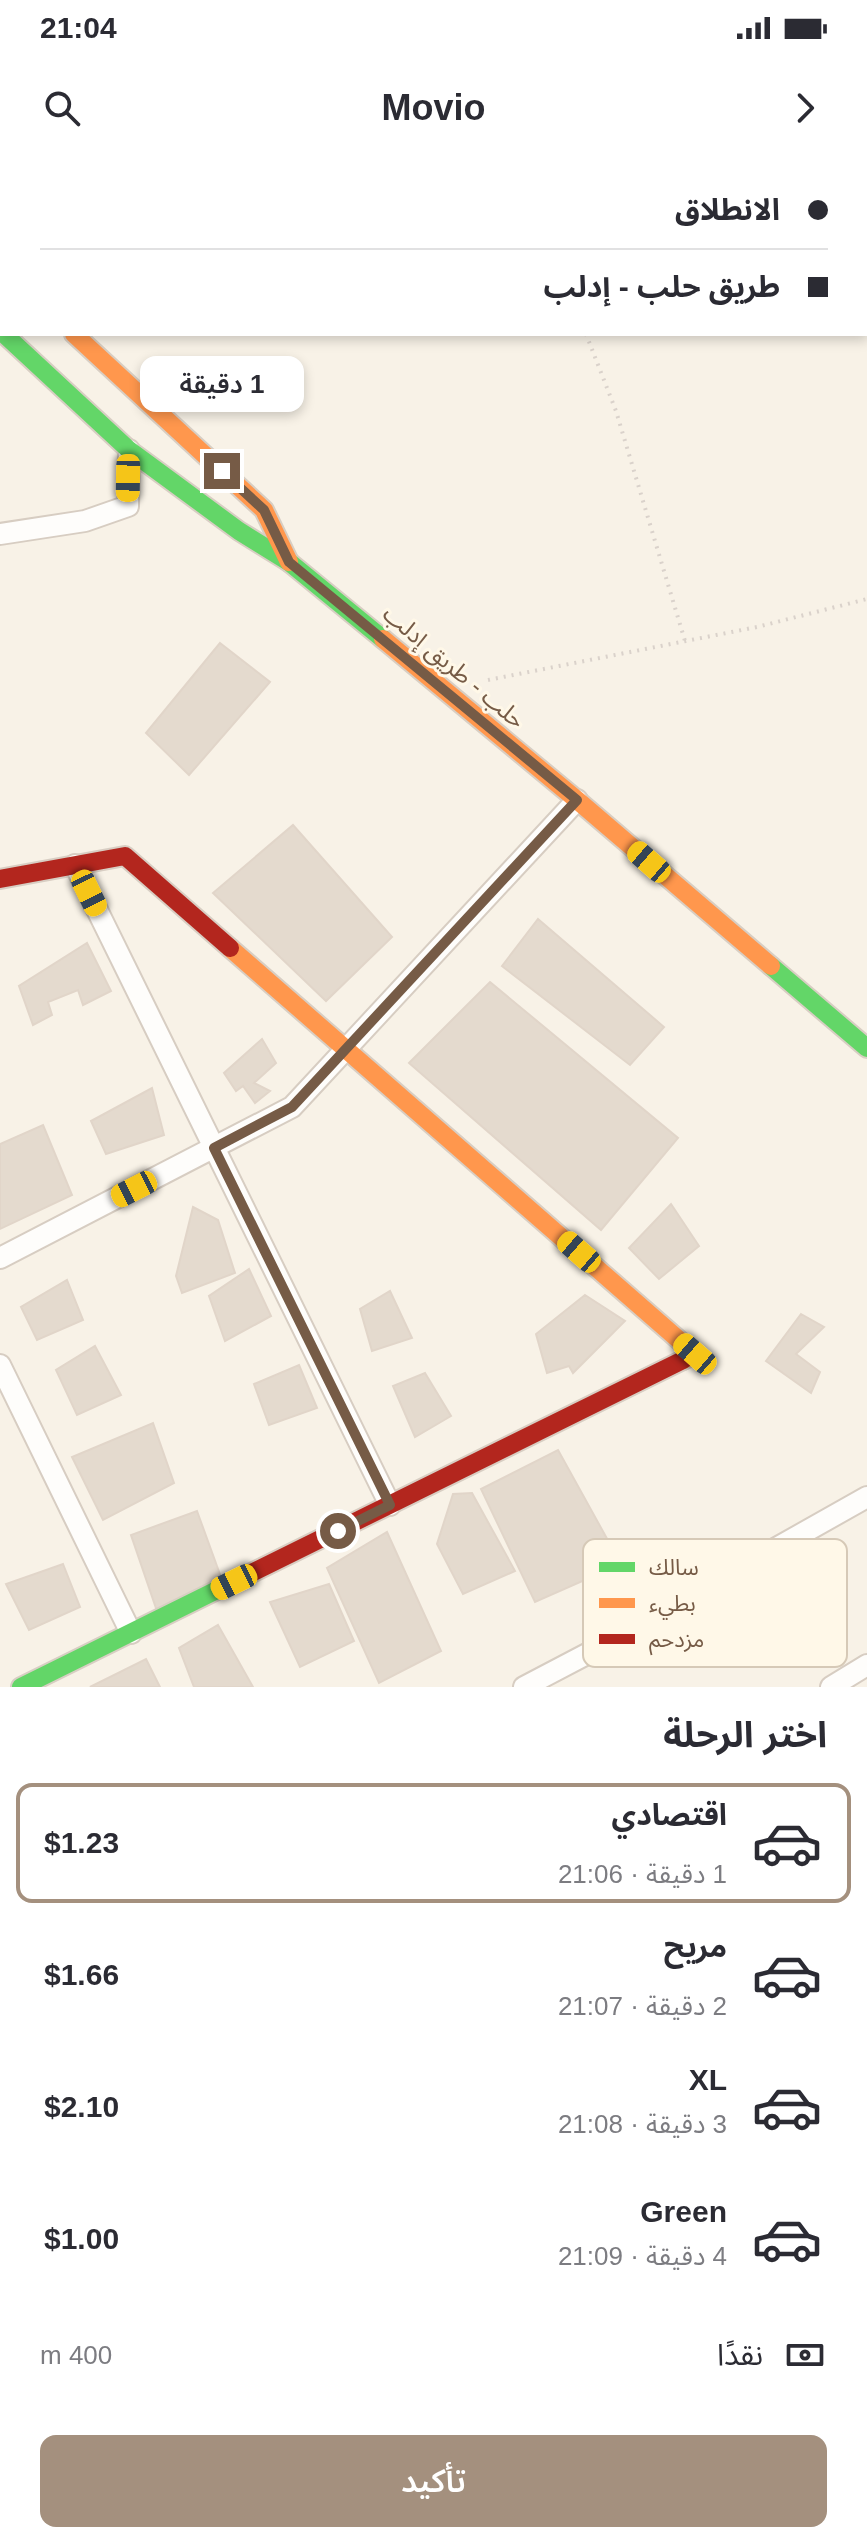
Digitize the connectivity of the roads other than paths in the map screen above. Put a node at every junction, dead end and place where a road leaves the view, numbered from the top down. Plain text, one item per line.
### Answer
1 (6, 336) edge
2 (76, 336) edge
3 (129, 450) junction
4 (0, 534) edge
5 (289, 562) junction
6 (577, 800) junction
7 (75, 865) junction
8 (0, 879) edge
9 (346, 1048) junction
10 (867, 1048) edge
11 (214, 1148) junction
12 (0, 1258) edge
13 (0, 1365) edge
14 (867, 1497) edge
15 (390, 1505) junction
16 (792, 1539) edge
17 (131, 1633) junction
18 (583, 1656) edge
19 (867, 1665) edge
20 (21, 1687) edge
21 (524, 1687) edge
22 (831, 1687) edge

1 - 3 main road, حلب - طريق إدلب
2 - 5 main road
3 - 4 street
3 - 5 main road, حلب - طريق إدلب
5 - 6 main road, حلب - طريق إدلب
6 - 9 street
6 - 10 main road, حلب - طريق إدلب
7 - 8 main road
7 - 9 main road
7 - 11 street
9 - 11 street
9 - 15 main road
11 - 12 street
11 - 15 street
13 - 17 street
14 - 16 street
15 - 17 main road
17 - 20 main road
18 - 21 street
19 - 22 street

